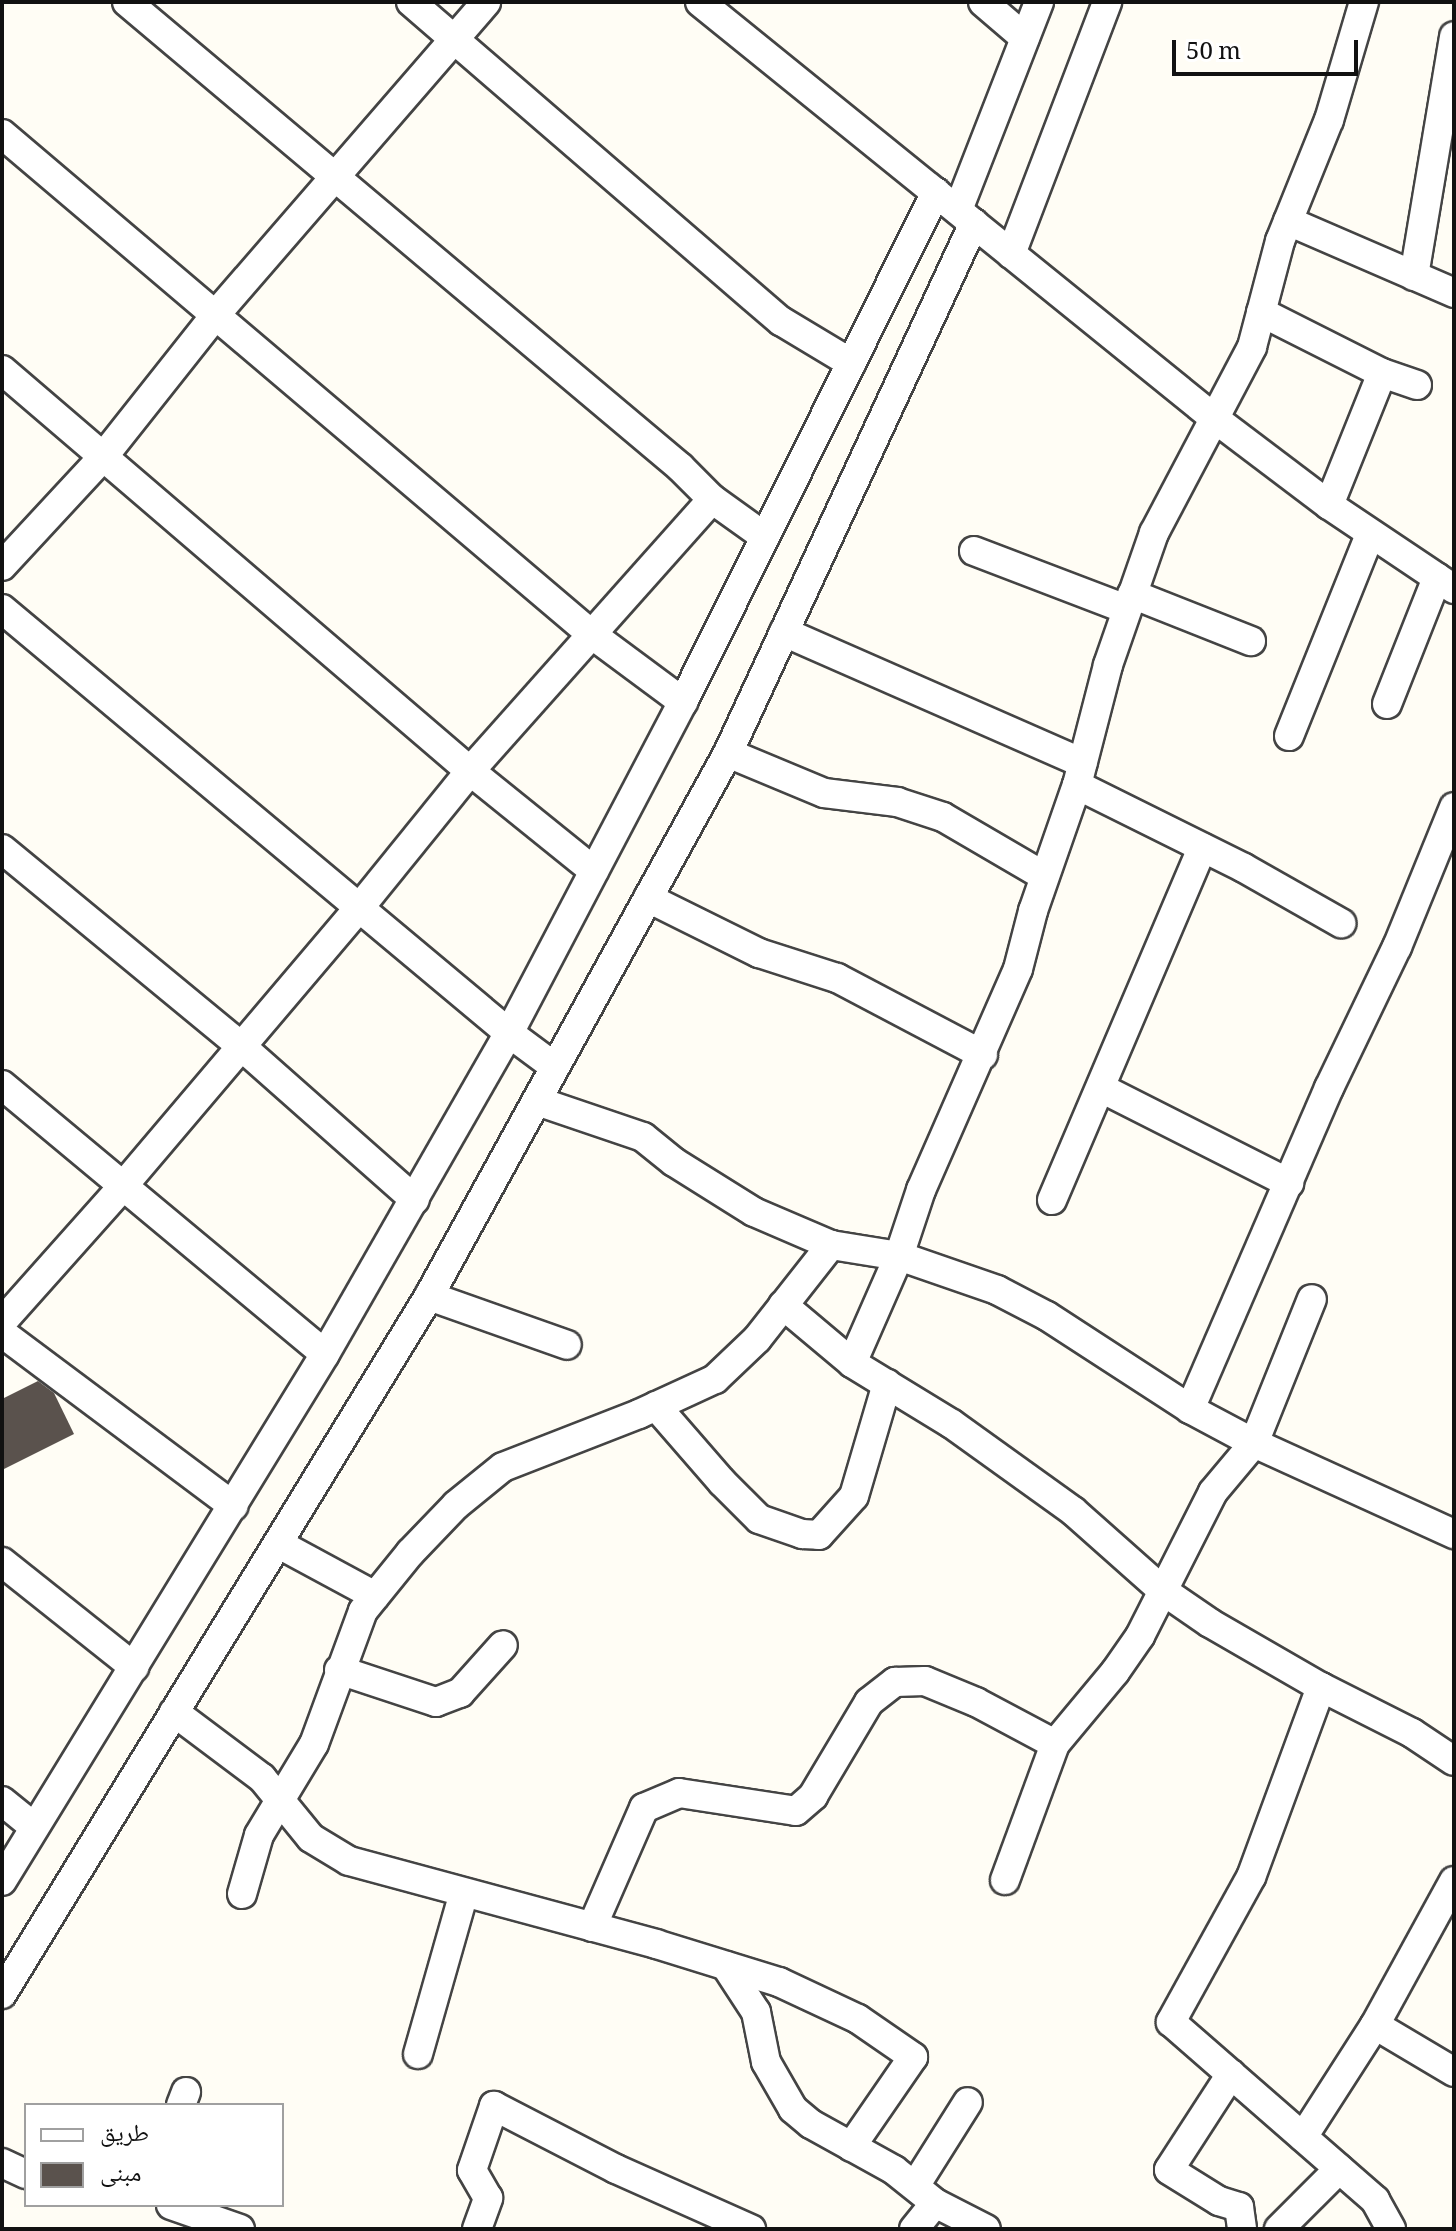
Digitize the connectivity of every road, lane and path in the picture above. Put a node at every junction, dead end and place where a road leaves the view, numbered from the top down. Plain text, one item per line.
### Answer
1 (127, 2) edge
2 (411, 2) edge
3 (486, 2) edge
4 (700, 2) edge
5 (983, 2) edge
6 (1039, 2) edge
7 (1107, 2) edge
8 (1364, 2) edge
9 (1454, 36) edge
10 (456, 38) junction
11 (1025, 38) junction
12 (2, 134) edge
13 (334, 179) junction
14 (936, 192) junction
15 (966, 216) junction
16 (1288, 221) junction
17 (1011, 254) junction
18 (1414, 276) junction
19 (1454, 293) edge
20 (1261, 312) junction
21 (217, 313) junction
22 (851, 363) junction
23 (2, 370) edge
24 (1382, 373) junction
25 (1417, 385) dead end
26 (1214, 418) junction
27 (103, 457) junction
28 (712, 499) junction
29 (1329, 505) junction
30 (1370, 534) junction
31 (765, 537) junction
32 (974, 551) dead end
33 (2, 566) edge
34 (1446, 584) edge
35 (1129, 602) junction
36 (2, 609) edge
37 (784, 632) junction
38 (590, 633) junction
39 (1251, 641) dead end
40 (683, 702) junction
41 (1387, 704) dead end
42 (1289, 736) dead end
43 (728, 753) junction
44 (470, 771) junction
45 (1080, 774) junction
46 (1454, 807) edge
47 (1202, 848) junction
48 (2, 849) edge
49 (594, 871) junction
50 (1044, 876) junction
51 (648, 898) junction
52 (360, 907) junction
53 (1341, 923) dead end
54 (509, 1033) junction
55 (241, 1046) junction
56 (983, 1055) junction
57 (555, 1067) junction
58 (2, 1085) edge
59 (1101, 1088) junction
60 (537, 1101) junction
61 (1289, 1183) junction
62 (123, 1186) junction
63 (415, 1200) junction
64 (1052, 1200) dead end
65 (831, 1245) junction
66 (899, 1256) junction
67 (429, 1296) junction
68 (1312, 1299) dead end
69 (783, 1305) junction
70 (2, 1322) edge
71 (2, 1333) edge
72 (567, 1345) dead end
73 (325, 1354) junction
74 (852, 1363) junction
75 (887, 1384) junction
76 (656, 1406) junction
77 (1190, 1409) junction
78 (1254, 1443) junction
79 (233, 1506) junction
80 (1454, 1534) edge
81 (279, 1544) junction
82 (2, 1562) edge
83 (1162, 1590) junction
84 (375, 1596) junction
85 (503, 1645) dead end
86 (134, 1667) junction
87 (339, 1670) junction
88 (1321, 1687) junction
89 (174, 1712) junction
90 (1055, 1744) junction
91 (1454, 1761) edge
92 (279, 1798) junction
93 (2, 1801) edge
94 (34, 1827) junction
95 (1005, 1880) dead end
96 (2, 1881) edge
97 (1454, 1881) edge
98 (464, 1893) junction
99 (242, 1894) dead end
100 (592, 1927) junction
101 (726, 1966) junction
102 (2, 1994) edge
103 (1375, 2025) junction
104 (418, 2054) dead end
105 (1454, 2072) edge
106 (1231, 2074) junction
107 (968, 2102) dead end
108 (1303, 2137) junction
109 (851, 2147) junction
110 (2, 2163) edge
111 (1339, 2169) junction
112 (24, 2173) edge
113 (925, 2195) junction
114 (177, 2207) edge
115 (240, 2229) edge
116 (477, 2229) edge
117 (751, 2229) edge
118 (914, 2229) edge
119 (986, 2229) edge
120 (1242, 2229) edge
121 (1279, 2229) edge
122 (1391, 2229) edge

1 - 13 street
2 - 10 street
3 - 10 street
4 - 14 street
5 - 11 street
6 - 11 street
7 - 17 street
8 - 16 street
9 - 18 street
10 - 13 street
10 - 22 street
11 - 15 street
12 - 21 street
13 - 21 street
13 - 28 street
14 - 15 street
14 - 22 street
15 - 17 street
15 - 37 street
16 - 18 street
16 - 20 street
17 - 26 street
18 - 19 street
20 - 24 street
20 - 26 street
21 - 27 street
21 - 38 street
22 - 31 street
23 - 27 street
24 - 25 street
24 - 29 street
26 - 29 street
26 - 35 street
27 - 33 street
27 - 44 street
28 - 31 street
28 - 38 street
29 - 30 street
30 - 34 street
30 - 42 street
31 - 40 street
32 - 35 street
34 - 41 street
35 - 39 street
35 - 45 street
36 - 52 street
37 - 43 street
37 - 45 street
38 - 40 street
38 - 44 street
40 - 49 street
43 - 50 street
43 - 51 street
44 - 49 street
44 - 52 street
45 - 47 street
45 - 50 street
46 - 61 street
47 - 53 street
47 - 59 street
48 - 55 street
49 - 54 street
50 - 56 street
51 - 56 street
51 - 57 street
52 - 54 street
52 - 55 street
54 - 57 street
54 - 63 street
55 - 62 street
55 - 63 street
56 - 66 street
57 - 60 street
58 - 62 street
59 - 61 street
59 - 64 street
60 - 65 street
60 - 67 street
61 - 77 street
62 - 70 street
62 - 73 street
63 - 73 street
65 - 66 street
65 - 69 street
66 - 74 street
66 - 77 street
67 - 72 street
67 - 81 street
68 - 78 street
69 - 74 street
69 - 76 street
71 - 79 street
73 - 79 street
74 - 75 street
75 - 76 street
75 - 83 street
76 - 84 street
77 - 78 street
78 - 80 street
78 - 83 street
79 - 86 street
81 - 84 street
81 - 89 street
82 - 86 street
83 - 88 street
83 - 90 street
84 - 87 street
85 - 87 street
86 - 94 street
87 - 92 street
88 - 91 street
88 - 106 street
89 - 92 street
89 - 102 street
90 - 95 street
90 - 100 street
92 - 98 street
92 - 99 street
93 - 94 street
94 - 96 street
97 - 103 street
98 - 100 street
98 - 104 street
100 - 101 street
101 - 109 street
101 - 109 street
103 - 105 street
103 - 108 street
106 - 108 street
106 - 120 street
107 - 113 street
108 - 111 street
109 - 113 street
110 - 112 street
111 - 121 street
111 - 122 street
113 - 118 street
113 - 119 street
114 - 115 street
116 - 117 street

